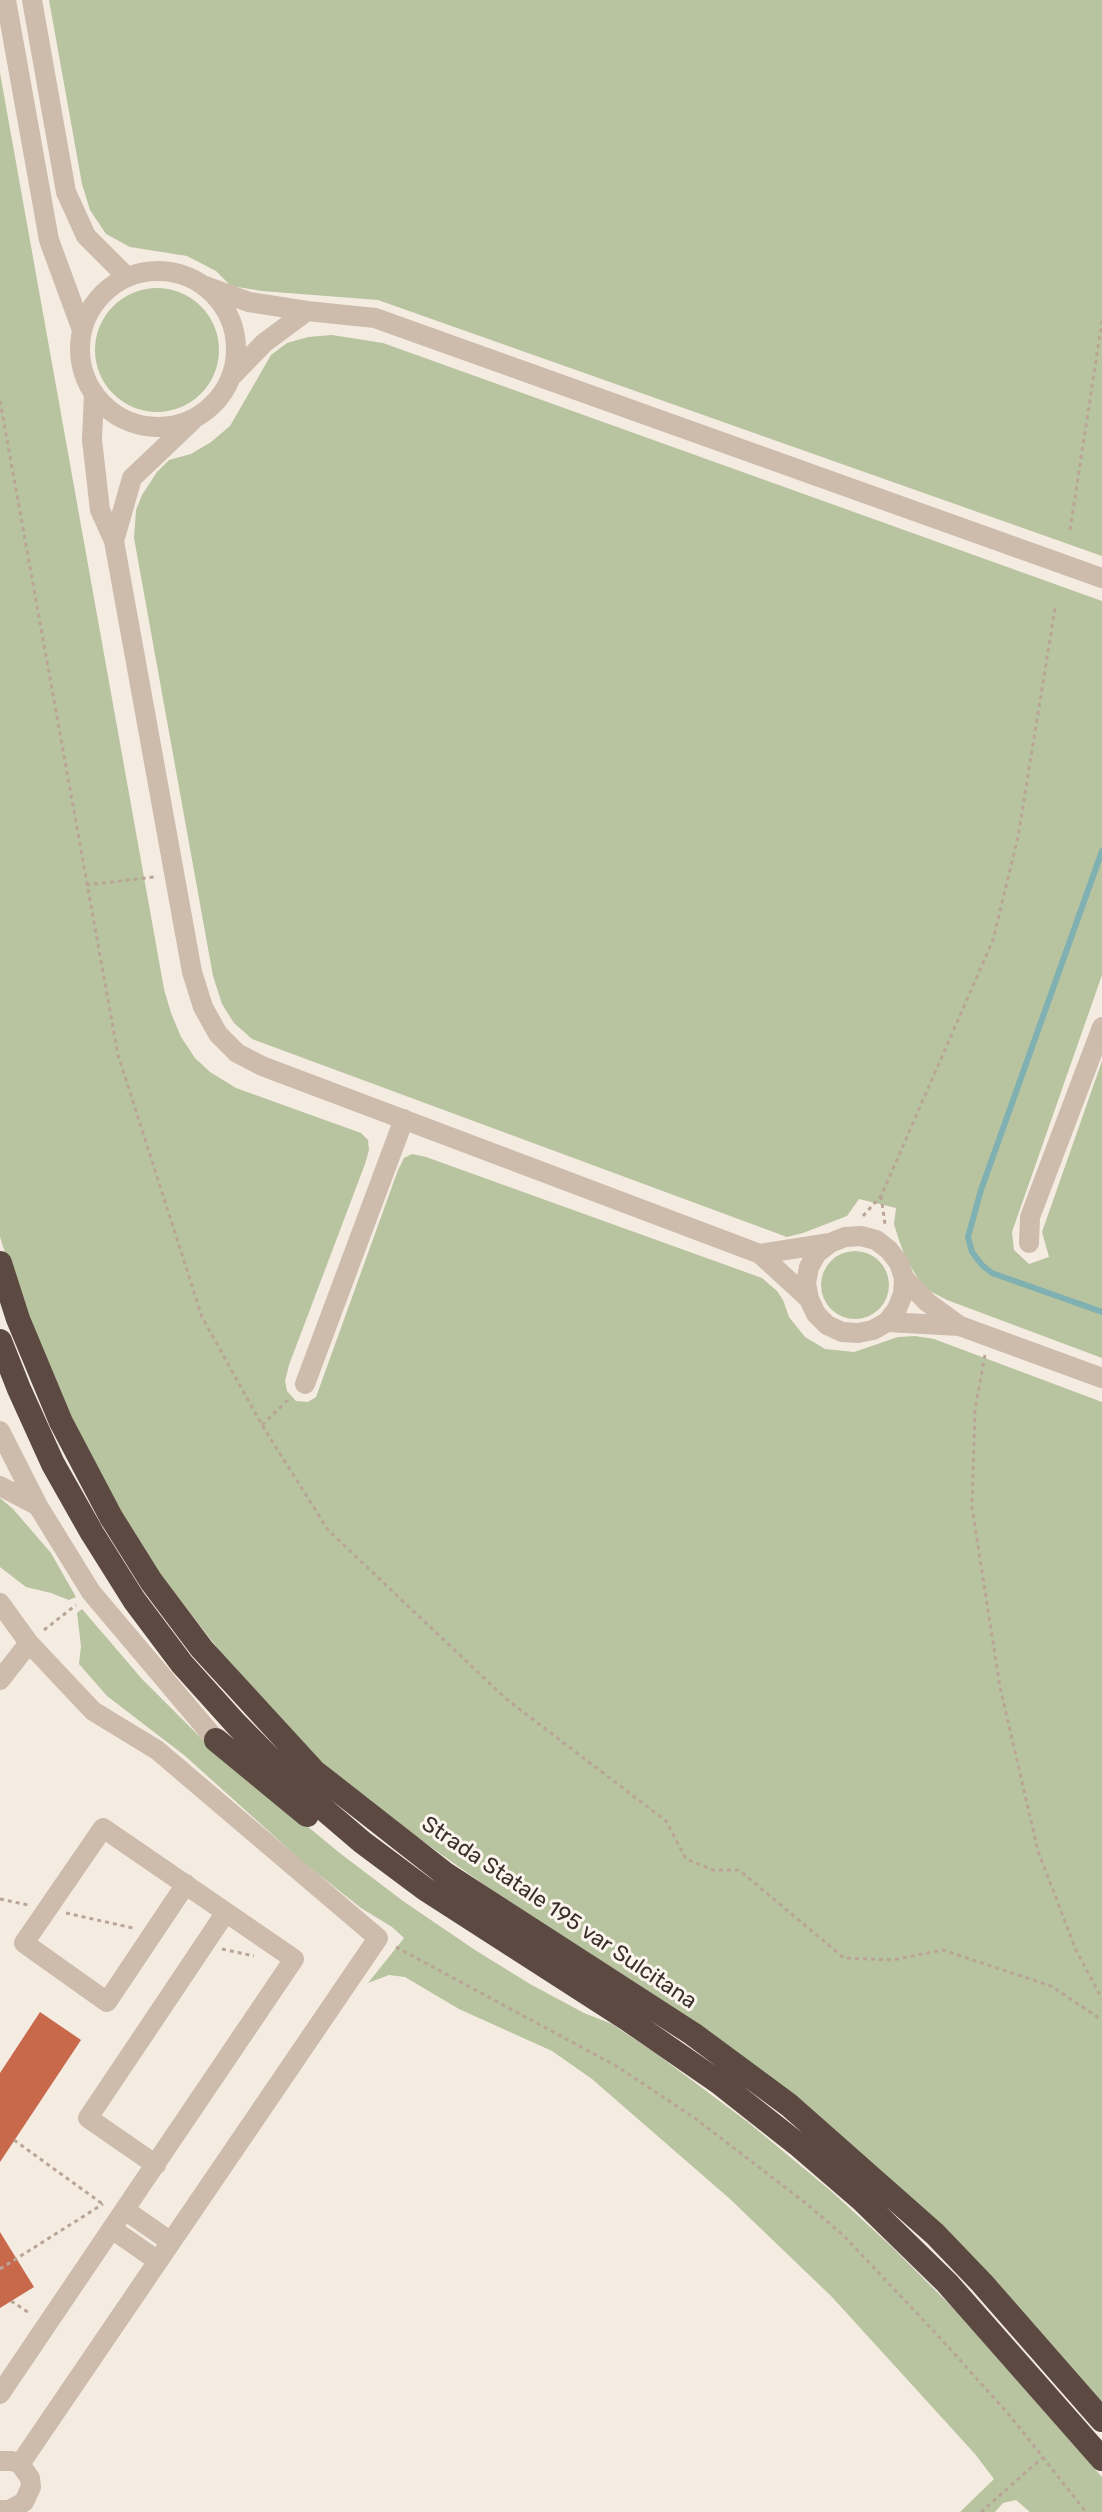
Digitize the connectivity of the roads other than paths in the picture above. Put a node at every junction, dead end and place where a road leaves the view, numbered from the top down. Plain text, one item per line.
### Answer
1 (6, 0) edge
2 (32, 0) edge
3 (127, 277) junction
4 (205, 286) junction
5 (307, 311) junction
6 (82, 330) junction
7 (233, 375) junction
8 (94, 393) junction
9 (195, 418) junction
10 (114, 541) junction
11 (1102, 578) edge
12 (1102, 1027) edge
13 (404, 1119) junction
14 (830, 1243) junction
15 (1029, 1243) dead end
16 (760, 1254) junction
17 (0, 1263) edge
18 (904, 1278) junction
19 (809, 1299) junction
20 (887, 1322) junction
21 (960, 1326) junction
22 (0, 1341) edge
23 (1102, 1378) edge
24 (305, 1384) road end
25 (0, 1431) edge
26 (0, 1486) edge
27 (38, 1506) junction
28 (0, 1603) edge
29 (29, 1643) junction
30 (0, 1680) edge
31 (216, 1740) joint
32 (186, 1884) junction
33 (425, 1889) junction
34 (226, 1912) junction
35 (156, 2165) junction
36 (119, 2219) junction
37 (171, 2242) junction
38 (158, 2261) junction
39 (0, 2394) edge
40 (1102, 2420) edge
41 (1102, 2459) edge
42 (10, 2462) edge
43 (0, 2510) edge

1 - 6 street
2 - 3 street
3 - 4 street
3 - 6 street
4 - 5 street
4 - 7 street
5 - 7 street
5 - 11 street
6 - 8 street
7 - 9 street
8 - 9 street
8 - 10 street
9 - 10 street
10 - 13 street
12 - 15 street
13 - 16 street
13 - 24 street
14 - 16 street
14 - 18 street
14 - 19 street
16 - 19 street
17 - 40 highway, Strada Statale 195 var Sulcitana
18 - 20 street
18 - 21 street
19 - 20 street
20 - 21 street
21 - 23 street
22 - 33 highway
25 - 27 street
26 - 27 street
27 - 31 street
28 - 29 street
29 - 30 street
29 - 37 street
31 - 33 highway
32 - 32 street
32 - 34 street
33 - 41 highway
34 - 35 street
34 - 35 street
35 - 36 street
36 - 37 street
36 - 38 street
36 - 39 street
37 - 38 street
38 - 42 street
42 - 43 street

